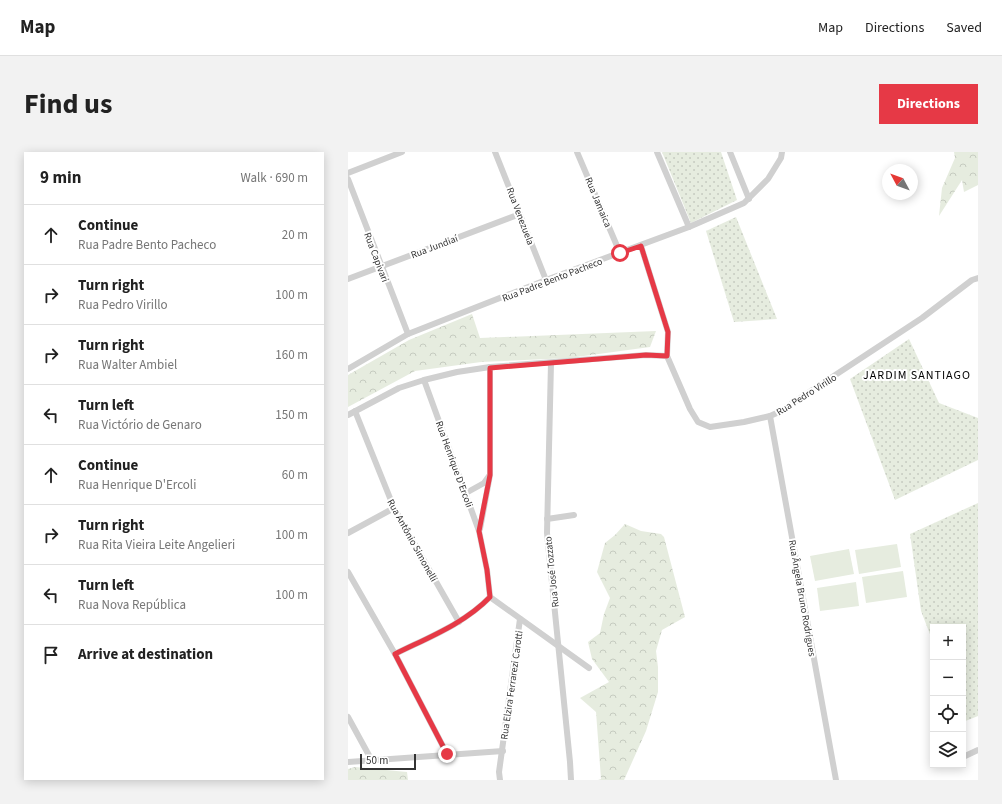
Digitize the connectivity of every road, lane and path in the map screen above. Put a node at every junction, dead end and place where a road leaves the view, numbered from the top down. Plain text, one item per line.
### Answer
1 (402, 152) edge
2 (495, 152) edge
3 (577, 152) edge
4 (657, 152) edge
5 (730, 152) edge
6 (782, 152) edge
7 (348, 173) edge
8 (348, 179) edge
9 (749, 199) junction
10 (520, 214) junction
11 (690, 227) junction
12 (641, 246) junction
13 (620, 253) junction
14 (381, 266) junction
15 (978, 278) edge
16 (348, 279) edge
17 (546, 280) junction
18 (408, 334) junction
19 (667, 356) junction
20 (551, 363) junction
21 (490, 368) junction
22 (348, 370) edge
23 (424, 380) junction
24 (355, 411) junction
25 (348, 415) edge
26 (770, 416) junction
27 (490, 475) junction
28 (466, 493) junction
29 (394, 508) junction
30 (574, 515) dead end
31 (547, 519) junction
32 (479, 531) junction
33 (348, 533) edge
34 (348, 572) edge
35 (490, 597) junction
36 (520, 619) junction
37 (459, 622) junction
38 (559, 647) junction
39 (395, 654) junction
40 (589, 668) dead end
41 (348, 717) edge
42 (978, 750) edge
43 (503, 751) junction
44 (447, 754) junction
45 (966, 756) edge
46 (371, 759) junction
47 (348, 762) edge
48 (500, 780) edge
49 (570, 780) edge
50 (836, 780) edge

1 - 7 street
2 - 10 street, Rua Venezuela
3 - 13 street, Rua Jamaica
4 - 11 street
5 - 9 street
6 - 9 street, Rua Padre Bento Pacheco
8 - 14 street, Rua Capivari
9 - 11 street, Rua Padre Bento Pacheco
10 - 14 street, Rua Jundiaí
10 - 17 street, Rua Venezuela
11 - 12 street, Rua Padre Bento Pacheco
12 - 13 street, Rua Padre Bento Pacheco
12 - 19 street, Rua Pedro Virillo
13 - 17 street, Rua Padre Bento Pacheco
14 - 16 street, Rua Jundiaí
14 - 18 street, Rua Capivari
15 - 26 street, Rua Pedro Virillo
17 - 18 street, Rua Padre Bento Pacheco
18 - 22 street, Rua Padre Bento Pacheco
19 - 20 street
19 - 26 street, Rua Pedro Virillo
20 - 21 street
20 - 31 street, Rua José Tozzato
21 - 23 street
21 - 27 street
23 - 24 street
23 - 28 street, Rua Henrique D'Ercoli
24 - 25 street
24 - 29 street, Rua Antônio Simonelli
26 - 50 street, Rua Ângela Bruno Rodrigues
27 - 28 street
27 - 32 street
28 - 32 street, Rua Henrique D'Ercoli
29 - 33 street
29 - 37 street, Rua Antônio Simonelli
30 - 31 street
31 - 38 street, Rua José Tozzato
32 - 35 street, Rua Henrique D'Ercoli
34 - 39 street
35 - 36 street
35 - 37 street
36 - 38 street
36 - 43 street, Rua Elzira Ferrarezi Carotti
37 - 39 street
38 - 40 street
38 - 49 street, Rua José Tozzato
39 - 44 street
41 - 46 street
42 - 45 street
43 - 44 street
43 - 48 street, Rua Elzira Ferrarezi Carotti
44 - 46 street
46 - 47 street

